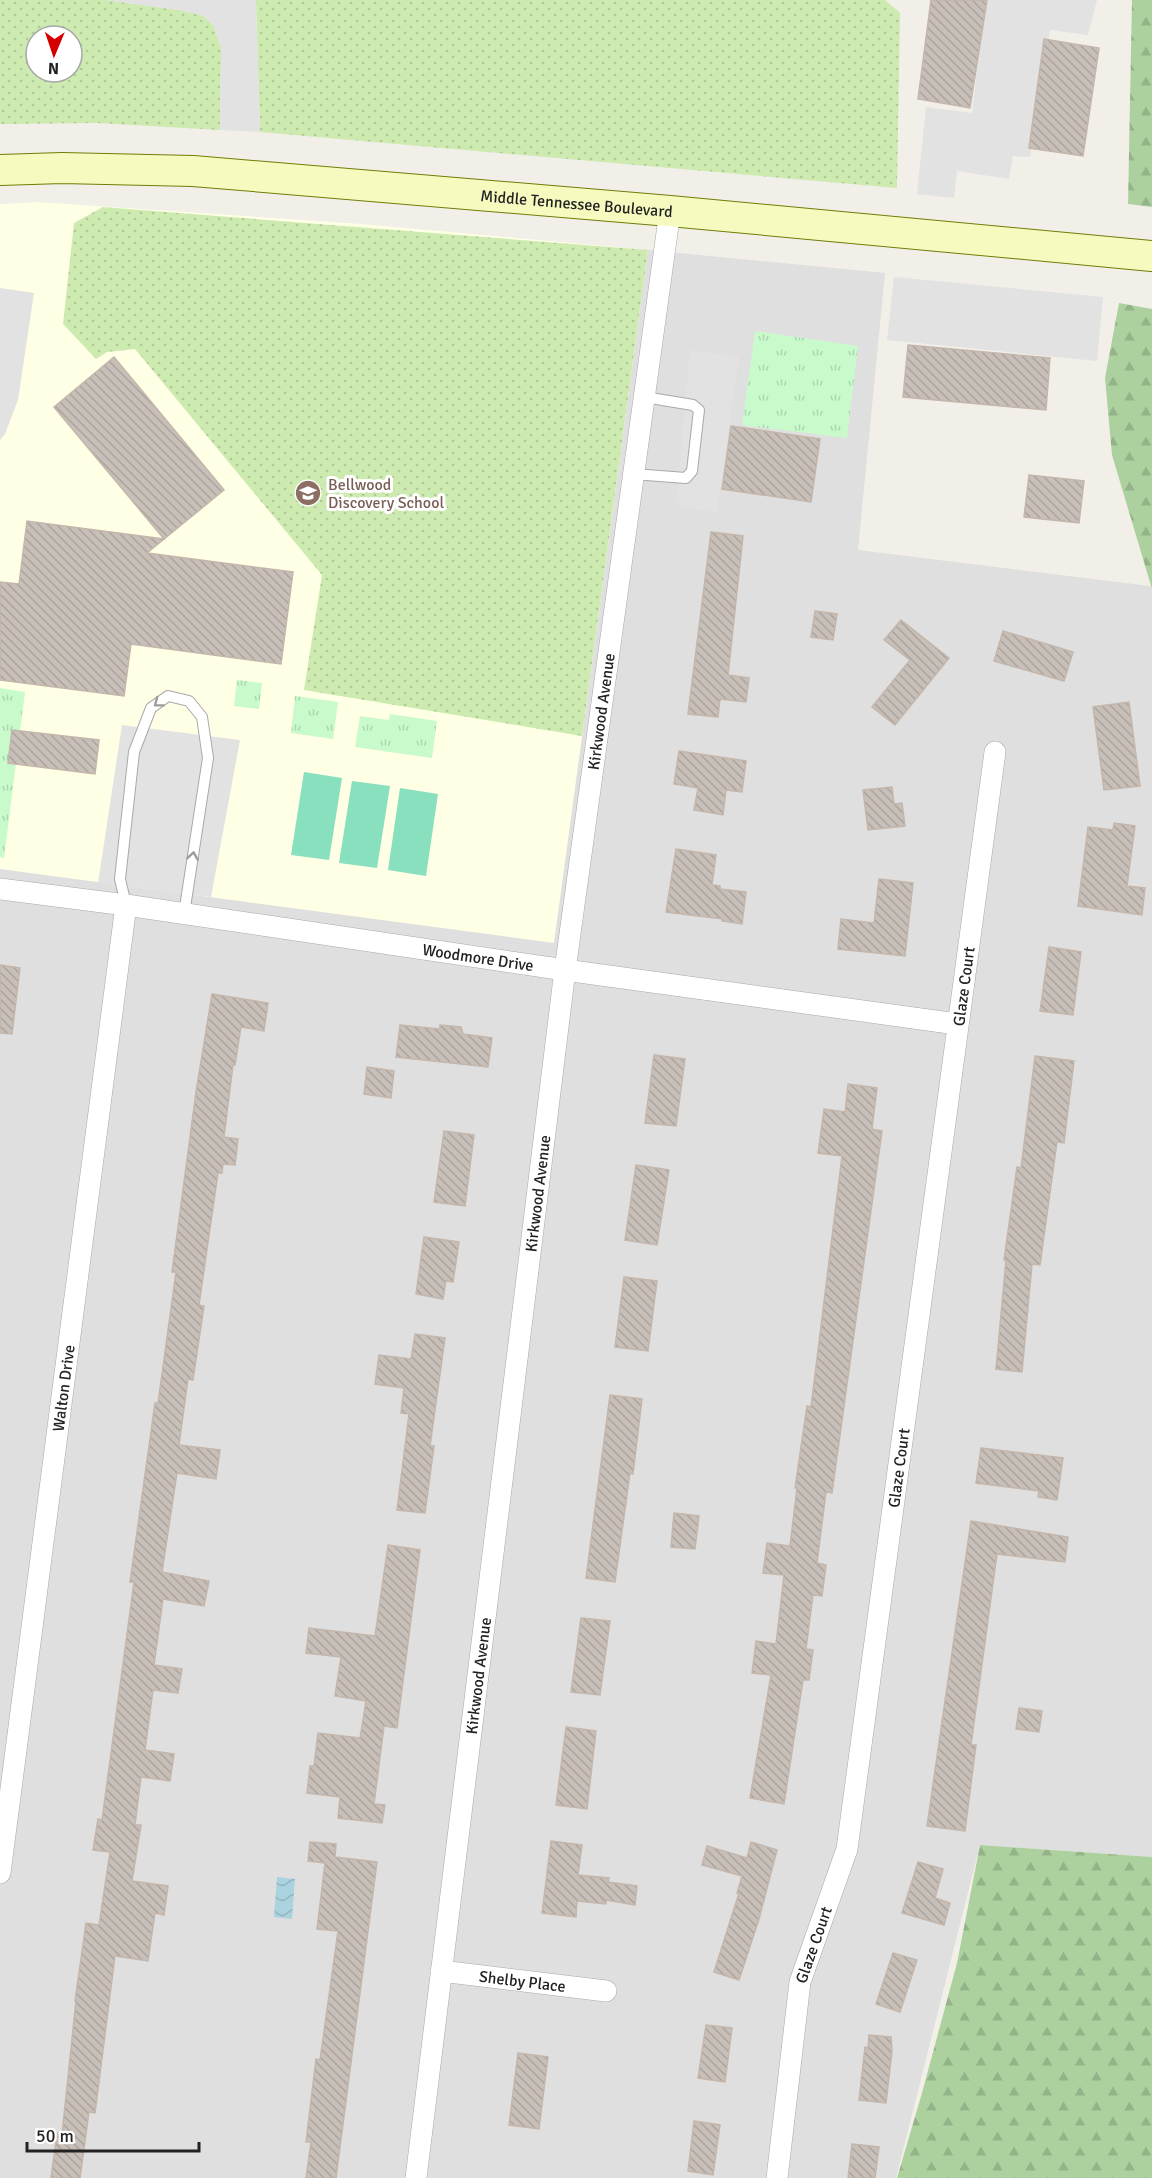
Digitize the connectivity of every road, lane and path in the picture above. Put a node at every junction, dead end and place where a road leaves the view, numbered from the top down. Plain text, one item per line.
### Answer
1 (0, 170) edge
2 (670, 212) junction
3 (1152, 256) edge
4 (644, 397) junction
5 (633, 474) junction
6 (995, 752) dead end
7 (0, 889) edge
8 (126, 905) junction
9 (184, 914) junction
10 (565, 970) junction
11 (957, 1024) junction
12 (0, 1873) edge
13 (441, 1971) junction
14 (606, 1990) dead end
15 (416, 2178) edge
16 (777, 2178) edge

1 - 2 main road, Middle Tennessee Boulevard
2 - 3 main road, Middle Tennessee Boulevard
2 - 4 street, Kirkwood Avenue
4 - 5 street, Kirkwood Avenue
4 - 5 lane
5 - 10 street, Kirkwood Avenue
6 - 11 street, Glaze Court
7 - 8 street, Woodmore Drive
8 - 9 street, Woodmore Drive
9 -> 8 lane
8 - 12 street, Walton Drive
9 - 10 street, Woodmore Drive
10 - 11 street, Woodmore Drive
10 - 13 street, Kirkwood Avenue
11 - 16 street, Glaze Court
13 - 14 street, Shelby Place
13 - 15 street, Kirkwood Avenue

